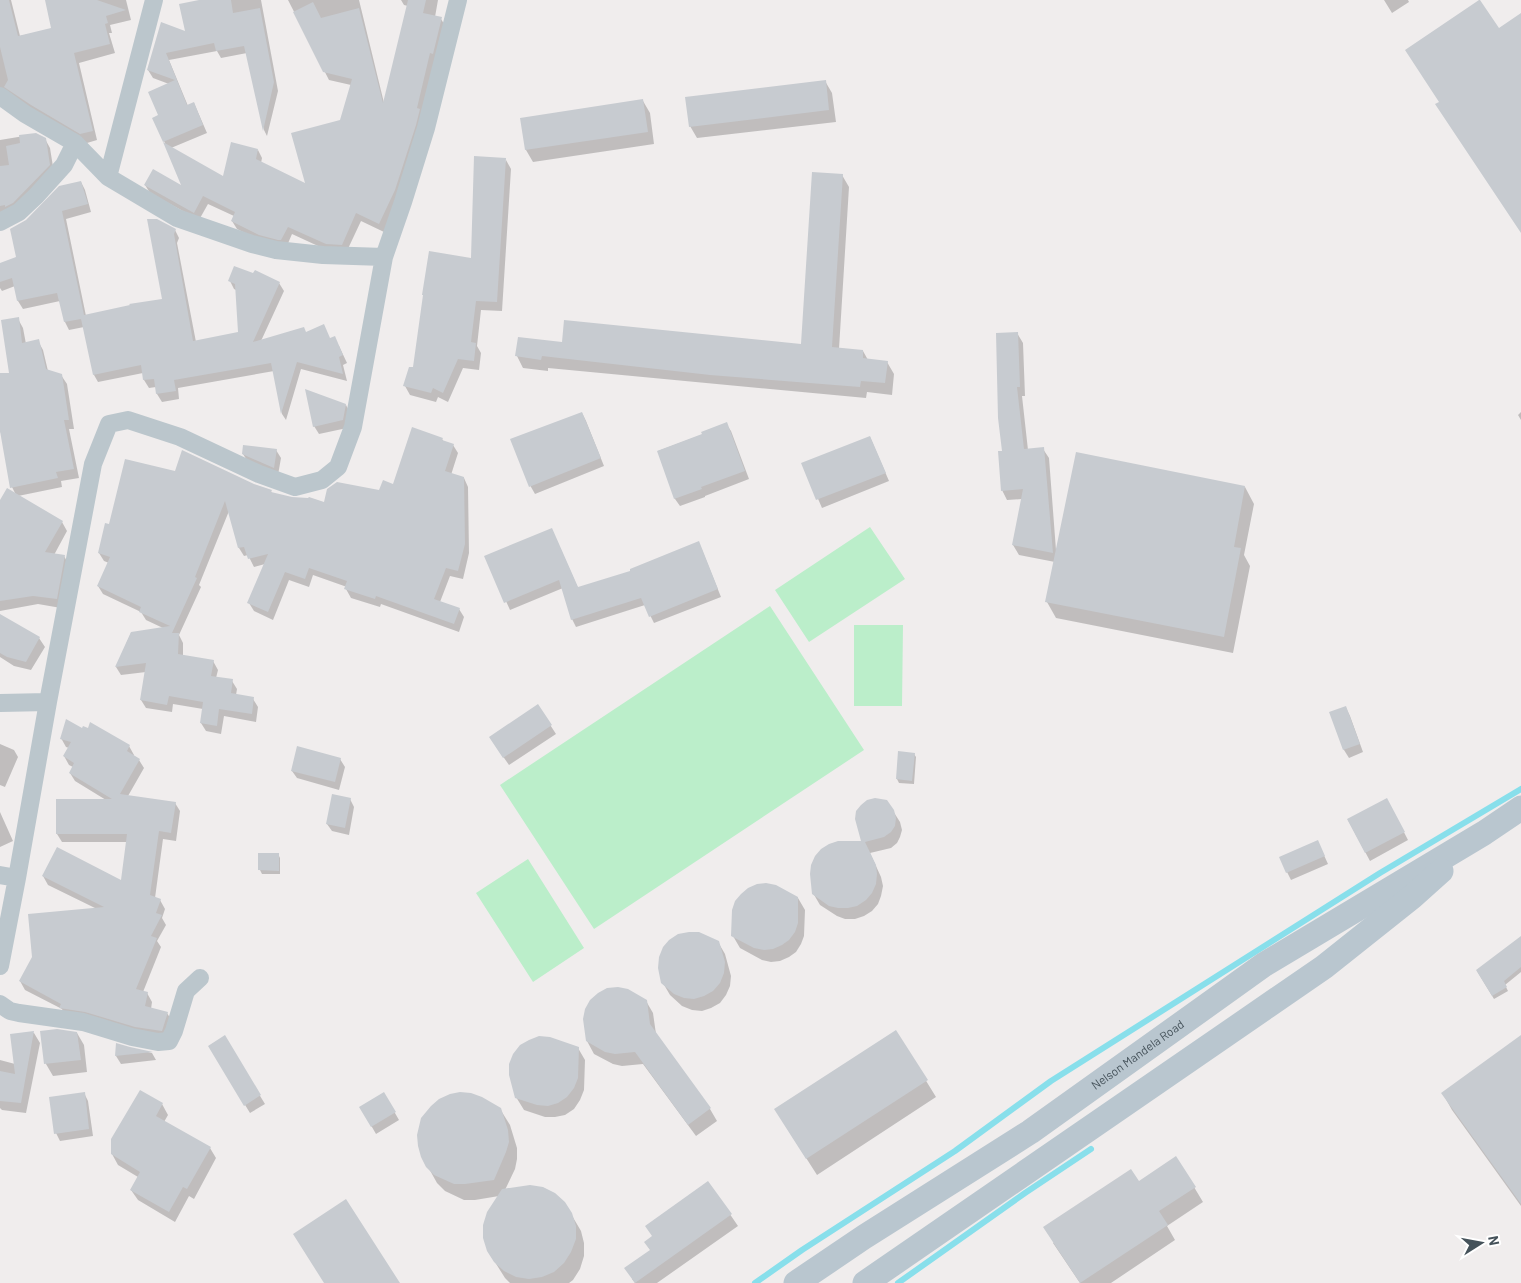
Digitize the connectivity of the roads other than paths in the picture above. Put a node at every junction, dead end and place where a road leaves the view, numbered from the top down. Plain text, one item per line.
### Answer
1 (154, 0) edge
2 (458, 0) edge
3 (0, 96) edge
4 (75, 143) junction
5 (108, 177) junction
6 (0, 222) edge
7 (384, 257) junction
8 (48, 702) junction
9 (0, 703) edge
10 (1521, 808) edge
11 (1484, 833) junction
12 (0, 875) edge
13 (17, 878) junction
14 (0, 966) edge
15 (200, 978) dead end
16 (0, 1004) edge
17 (796, 1283) edge
18 (865, 1283) edge

1 - 5 street
2 - 7 street
3 - 4 street
4 - 5 street
4 - 6 street
5 - 7 street
7 - 8 street
8 - 9 street
8 - 13 street
10 - 11 main road, Nelson Mandela Road
11 - 17 main road, Nelson Mandela Road
11 - 18 main road, Nelson Mandela Road
12 - 13 street
13 - 14 street
15 - 16 street

